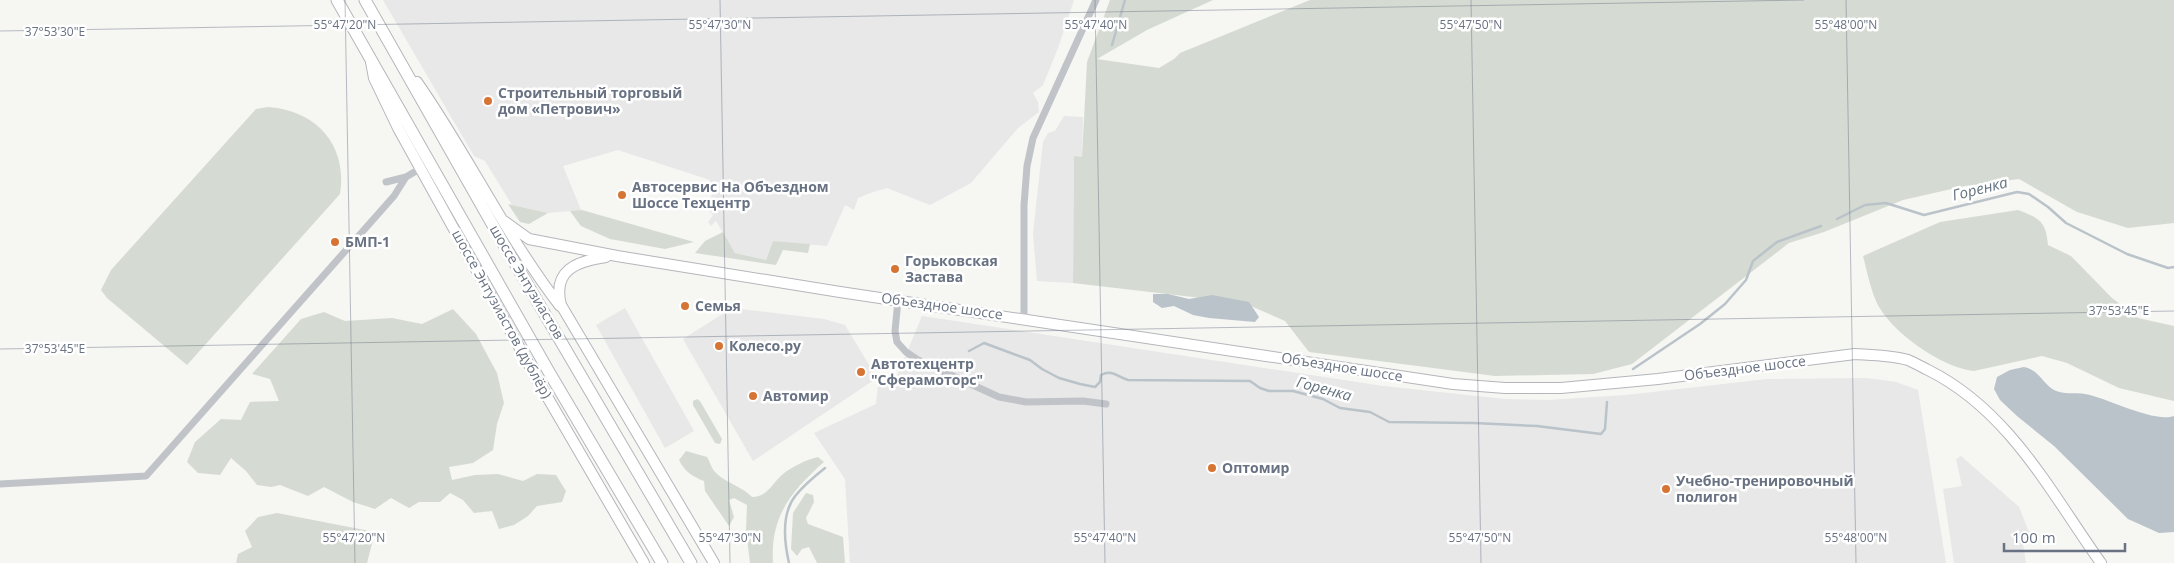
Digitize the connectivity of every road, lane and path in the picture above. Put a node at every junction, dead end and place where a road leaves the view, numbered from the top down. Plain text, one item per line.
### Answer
1 (337, 0) edge
2 (365, 0) edge
3 (1096, 0) edge
4 (392, 46) junction
5 (371, 61) junction
6 (421, 168) junction
7 (406, 177) junction
8 (386, 182) dead end
9 (504, 221) junction
10 (617, 256) junction
11 (898, 300) junction
12 (563, 311) junction
13 (1024, 318) junction
14 (1106, 404) dead end
15 (0, 484) edge
16 (644, 563) edge
17 (662, 563) edge
18 (692, 563) edge
19 (714, 563) edge
20 (2101, 563) edge

1 - 5 highway, шоссе Энтузиастов
2 - 4 highway, шоссе Энтузиастов
3 - 13 street
4 - 9 main road
4 - 18 highway, шоссе Энтузиастов
5 - 6 main road, шоссе Энтузиастов (дублёр)
5 - 17 highway, шоссе Энтузиастов
6 - 7 street
6 - 16 main road, шоссе Энтузиастов (дублёр)
7 - 8 street
7 - 15 street
9 - 10 main road, Объездное шоссе
9 - 12 main road
10 - 11 main road, Объездное шоссе
10 - 12 main road
11 - 13 main road, Объездное шоссе
11 - 14 street
12 - 19 main road
13 - 20 main road, Объездное шоссе

